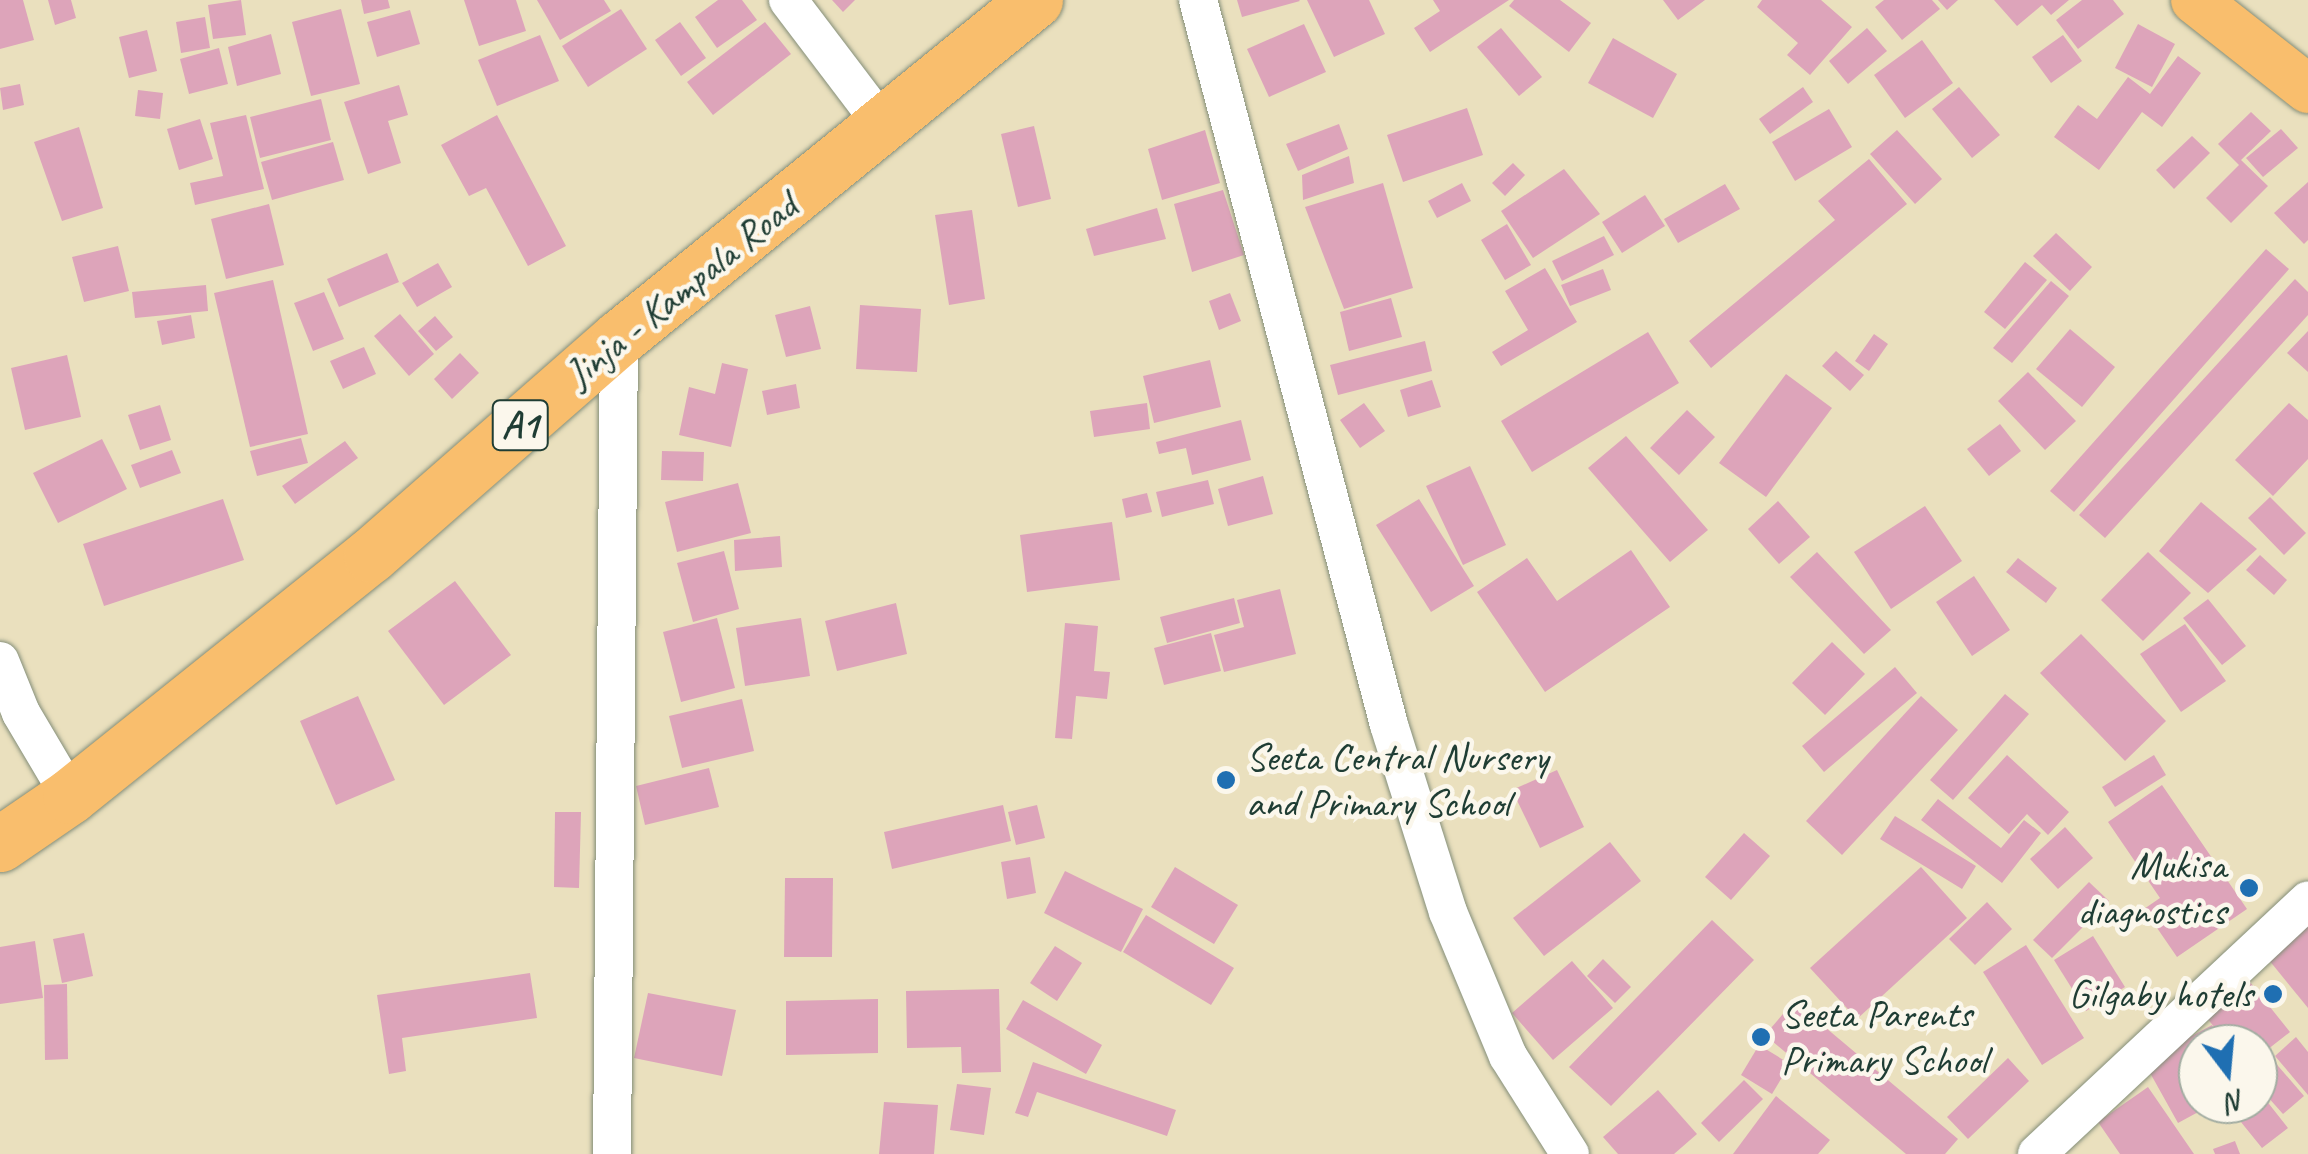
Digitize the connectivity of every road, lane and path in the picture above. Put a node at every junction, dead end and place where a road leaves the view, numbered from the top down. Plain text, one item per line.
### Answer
1 (788, 0) edge
2 (1035, 0) edge
3 (1198, 0) edge
4 (2195, 0) edge
5 (2308, 89) edge
6 (883, 125) junction
7 (619, 338) junction
8 (0, 661) edge
9 (70, 796) junction
10 (0, 844) edge
11 (2308, 900) edge
12 (612, 1154) edge
13 (1570, 1154) edge
14 (2037, 1154) edge

1 - 6 street
2 - 6 highway, Jinja - Kampala Road / A1
3 - 13 street
4 - 5 main road
6 - 7 highway, Jinja - Kampala Road / A1
7 - 9 highway, Jinja - Kampala Road / A1
7 - 12 street
8 - 9 street
9 - 10 highway, Jinja - Kampala Road / A1
11 - 14 street

